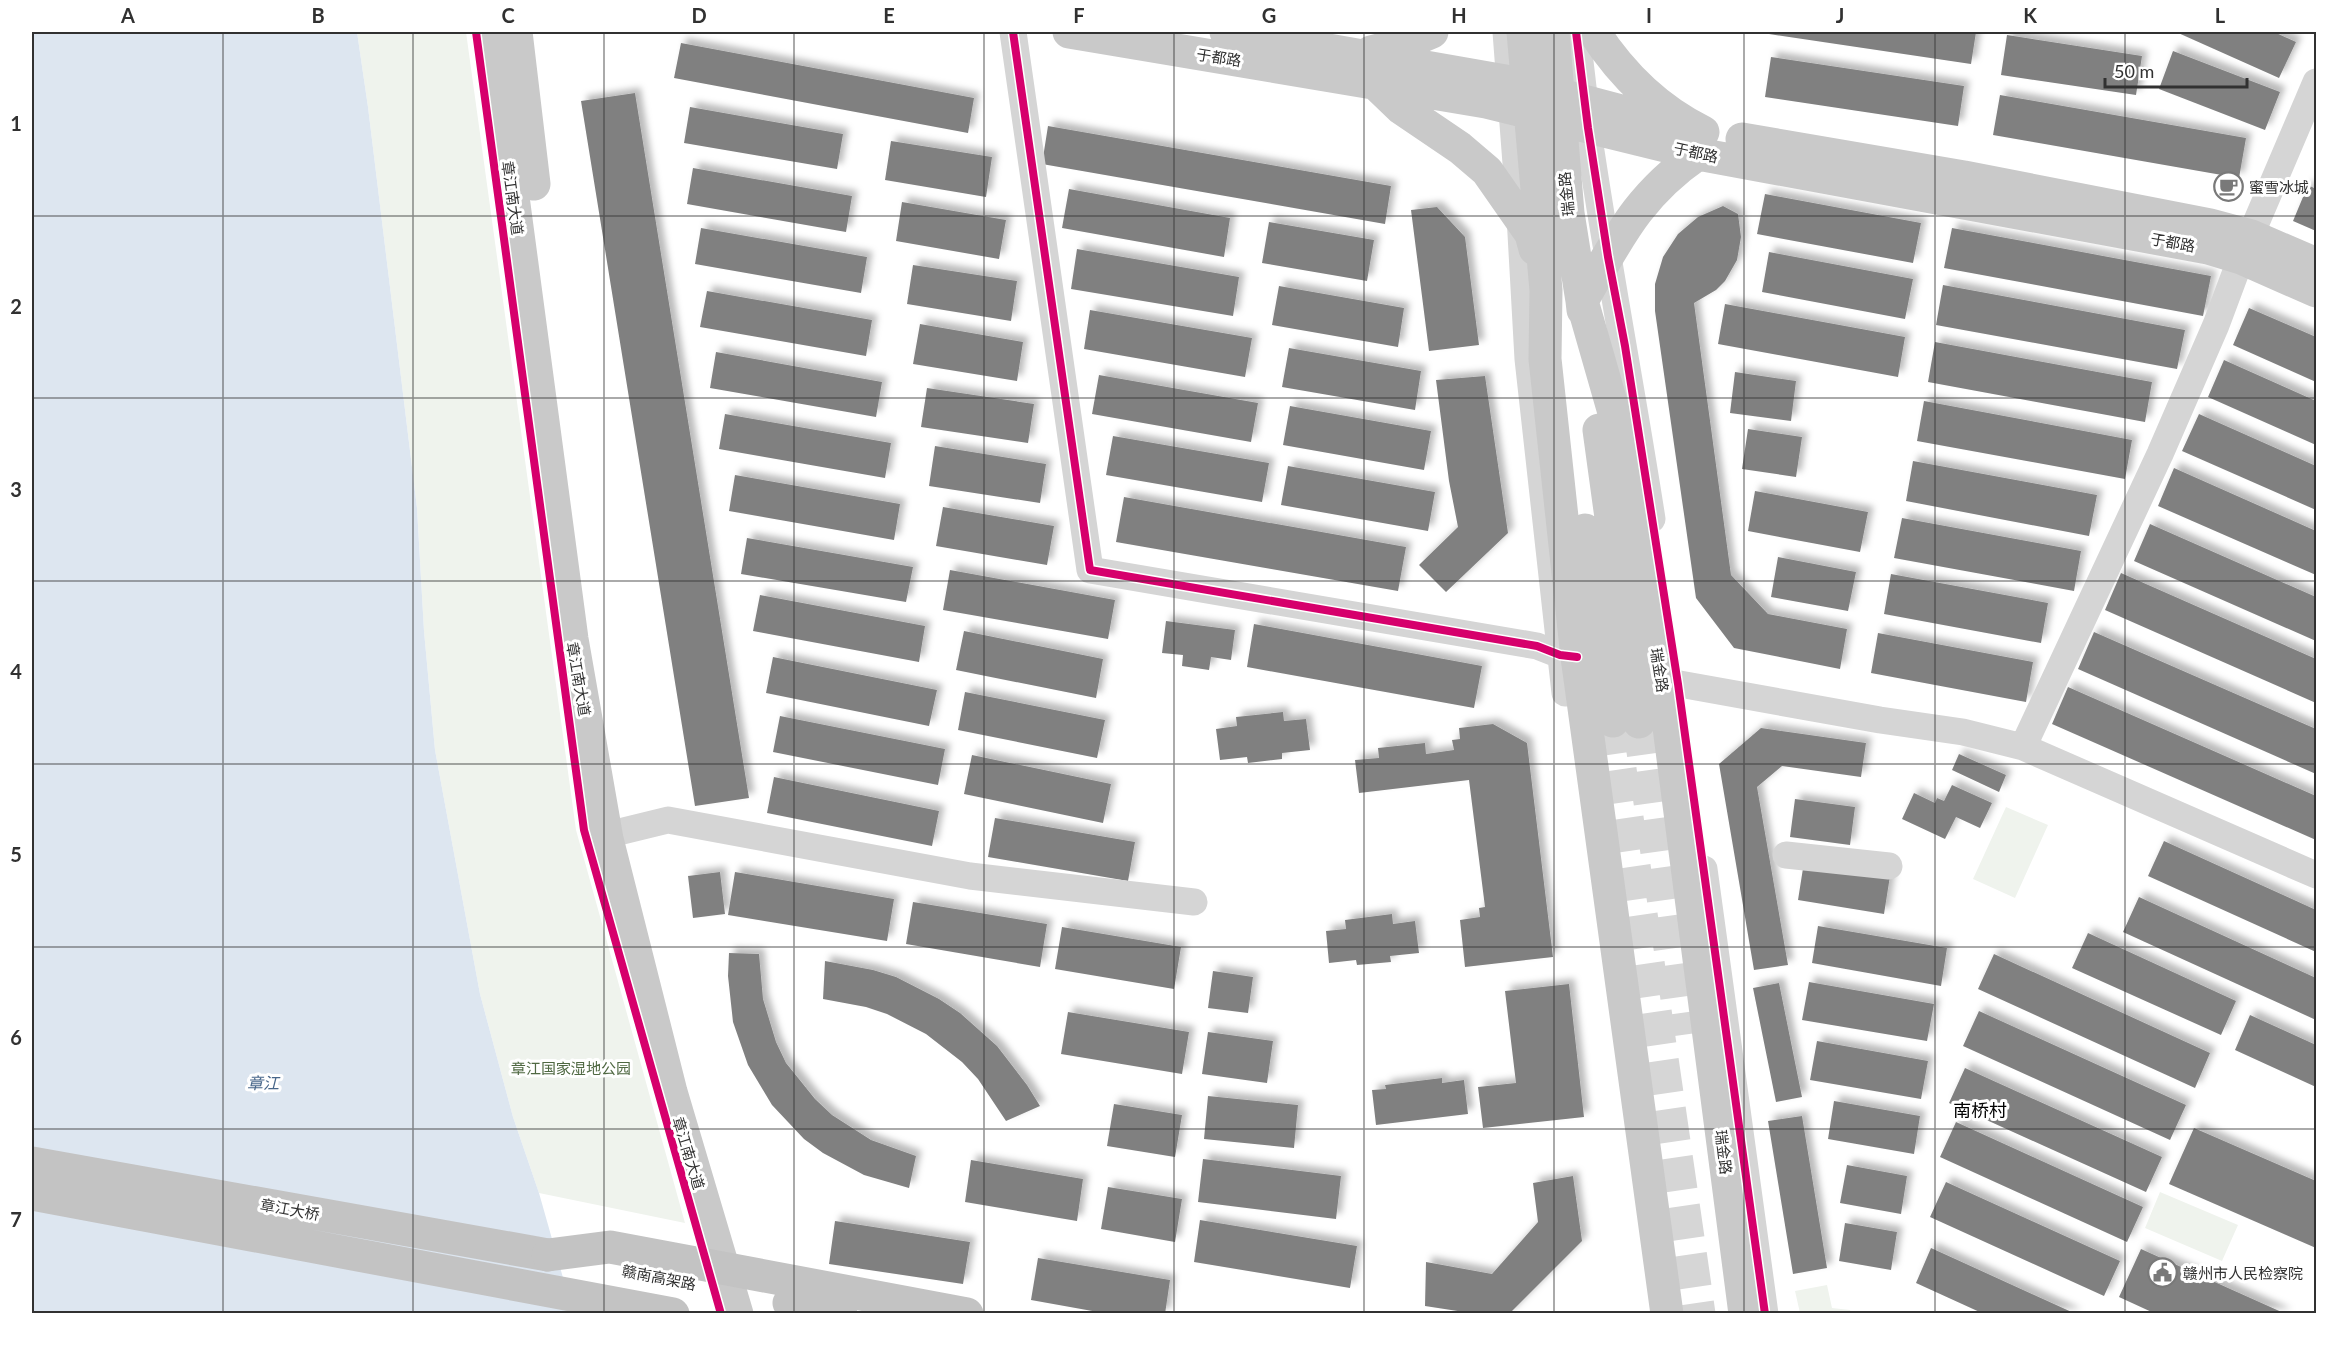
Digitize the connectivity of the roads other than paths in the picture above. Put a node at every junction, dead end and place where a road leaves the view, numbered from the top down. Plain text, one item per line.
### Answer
1 (491, 32) edge
2 (516, 32) edge
3 (1013, 32) edge
4 (1069, 32) edge
5 (1226, 32) edge
6 (1432, 32) edge
7 (1506, 32) edge
8 (1523, 32) edge
9 (1553, 32) edge
10 (1576, 32) edge
11 (1594, 32) edge
12 (1359, 54) junction
13 (2316, 82) edge
14 (1375, 83) junction
15 (1547, 104) junction
16 (1700, 143) junction
17 (1520, 216) junction
18 (2246, 247) junction
19 (1608, 257) junction
20 (2316, 264) edge
21 (1546, 290) junction
22 (2316, 291) edge
23 (1582, 301) junction
24 (1569, 656) junction
25 (1670, 683) junction
26 (2023, 747) junction
27 (623, 831) junction
28 (1786, 855) dead end
29 (1889, 866) dead end
30 (2316, 875) edge
31 (1194, 902) dead end
32 (32, 1163) edge
33 (32, 1194) edge
34 (548, 1255) junction
35 (546, 1290) junction
36 (741, 1298) edge
37 (626, 1314) edge
38 (673, 1314) edge
39 (841, 1314) edge
40 (908, 1314) edge
41 (967, 1314) edge
42 (1652, 1314) edge
43 (1667, 1314) edge
44 (1745, 1314) edge
45 (1765, 1314) edge

1 - 36 main road, 章江南大道
2 - 27 main road, 章江南大道
3 - 24 street
4 - 14 main road, 于都路
5 - 12 main road, 于都路
6 - 12 main road
7 - 15 street
8 - 15 main road, 瑞金路
9 - 15 main road, 瑞金路
10 - 15 street
11 - 16 main road
12 - 15 main road, 于都路
13 - 18 street
14 - 15 main road, 于都路
14 - 17 main road
15 - 16 main road, 于都路
15 - 17 street
15 - 19 street
15 - 21 main road, 瑞金路
15 - 23 main road, 瑞金路
16 - 18 main road, 于都路
16 - 19 main road
17 - 21 main road
17 - 24 street
18 - 20 main road, 于都路
18 - 22 main road, 于都路
18 - 26 street
19 - 23 main road
19 - 25 street
21 - 23 main road
21 - 24 main road, 瑞金路
23 - 25 main road, 瑞金路
24 - 42 street
24 - 43 main road, 瑞金路
25 - 26 street
25 - 44 main road, 瑞金路
25 - 45 street
26 - 30 street
27 - 31 street
27 - 36 main road, 章江南大道
28 - 29 street
32 - 34 highway, 章江大桥
33 - 35 highway
34 - 39 highway, 赣南高架路, bridge
34 - 41 highway, bridge
35 - 37 highway
35 - 38 highway
36 - 40 main road

